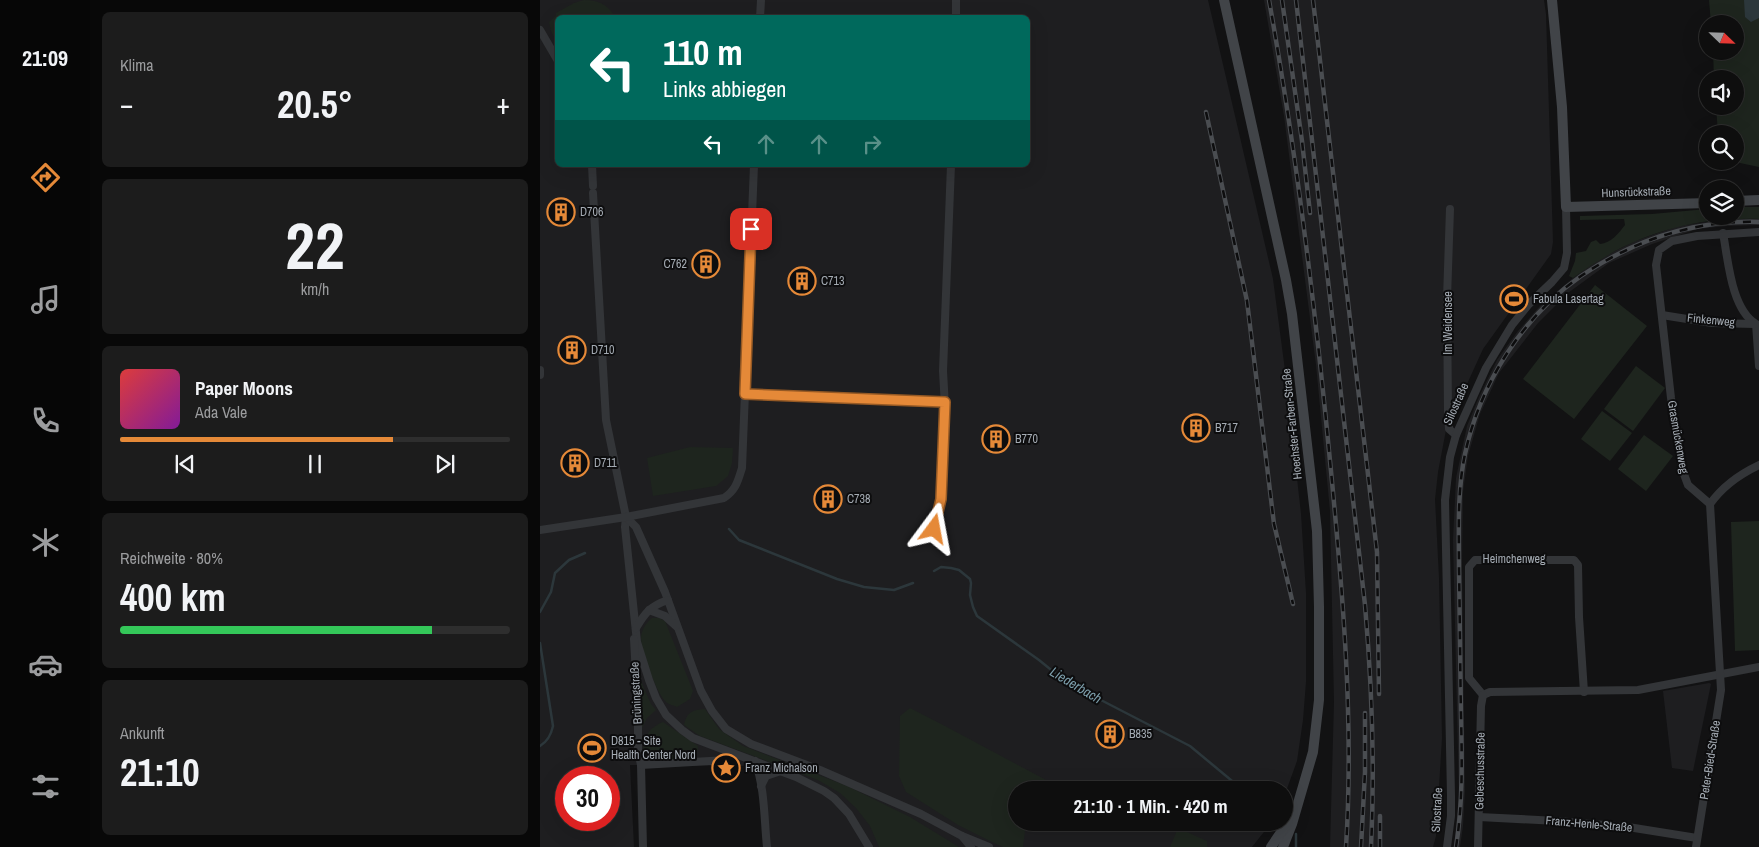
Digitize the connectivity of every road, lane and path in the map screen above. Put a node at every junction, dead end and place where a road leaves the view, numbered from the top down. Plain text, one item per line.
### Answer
1 (761, 0) edge
2 (956, 0) edge
3 (1224, 0) edge
4 (1552, 0) edge
5 (760, 15) edge
6 (956, 15) edge
7 (540, 30) edge
8 (555, 56) edge
9 (592, 167) edge
10 (754, 167) edge
11 (951, 167) edge
12 (1759, 200) edge
13 (1744, 201) edge
14 (1699, 202) edge
15 (1566, 207) junction
16 (1450, 209) dead end
17 (1759, 232) edge
18 (1723, 233) junction
19 (1662, 315) junction
20 (1758, 323) edge
21 (1759, 366) edge
22 (540, 370) edge
23 (540, 375) edge
24 (745, 394) junction
25 (945, 402) junction
26 (1456, 435) junction
27 (1759, 465) edge
28 (1710, 504) junction
29 (626, 517) junction
30 (934, 529) dead end
31 (540, 530) edge
32 (668, 600) junction
33 (649, 610) junction
34 (678, 627) junction
35 (636, 628) junction
36 (1759, 667) edge
37 (1719, 674) junction
38 (1584, 692) junction
39 (1483, 695) junction
40 (727, 760) dead end
41 (755, 760) junction
42 (641, 764) junction
43 (781, 771) junction
44 (761, 786) junction
45 (1295, 810) junction
46 (1479, 817) junction
47 (1282, 832) junction
48 (962, 836) junction
49 (1697, 838) junction
50 (643, 847) edge
51 (767, 847) edge
52 (869, 847) edge
53 (971, 847) edge
54 (989, 847) edge
55 (1271, 847) edge
56 (1276, 847) edge
57 (1283, 847) edge
58 (1447, 847) edge
59 (1478, 847) edge
60 (1696, 847) edge

1 - 5 street
2 - 6 street
3 - 45 main road, Hoechster-Farben-Straße
4 - 15 main road, Silostraße
7 - 8 street
9 - 29 street
10 - 24 street
11 - 25 street
12 - 13 main road
14 - 15 main road, Hunsrückstraße
15 - 26 street, Silostraße
16 - 26 street, Im Weidensee
17 - 18 street
18 - 19 street, Grasmückenweg
18 - 20 street
19 - 20 street, Finkenweg
19 - 28 street, Grasmückenweg
20 - 21 street
22 - 23 street
24 - 25 street
24 - 29 street
25 - 30 street
26 - 58 street, Silostraße
27 - 28 street
28 - 37 street
29 - 31 street
29 - 32 street
29 - 35 street
32 - 33 street
32 - 34 street
33 - 34 street
33 - 35 street
34 - 48 street
35 - 41 street
35 - 42 street, Brüningstraße
36 - 37 street
37 - 38 street
37 - 49 street, Peter-Bied-Straße
38 - 39 street
38 - 39 street, Heimchenweg
39 - 46 street, Gebeschusstraße
40 - 42 street
41 - 43 street
41 - 44 street
42 - 50 street, Brüningstraße
43 - 44 street
43 - 52 street
44 - 51 street
45 - 47 main road
45 - 57 main road, Hoechster-Farben-Straße
46 - 49 street, Franz-Henle-Straße
46 - 59 street, Gebeschusstraße
47 - 55 main road
47 - 56 street
48 - 53 street
48 - 54 street
49 - 60 street, Peter-Bied-Straße

